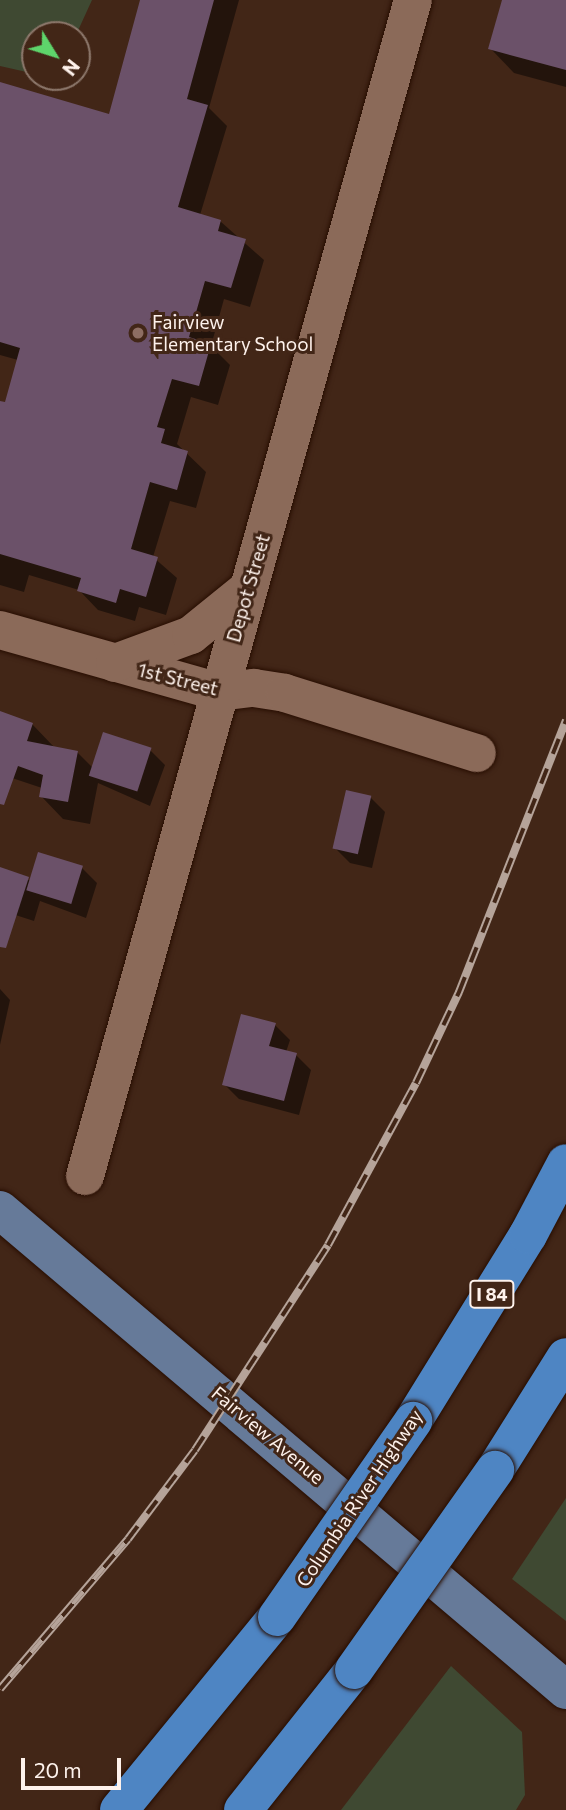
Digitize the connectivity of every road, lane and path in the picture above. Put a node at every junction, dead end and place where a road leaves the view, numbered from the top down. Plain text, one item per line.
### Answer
1 (413, 0) edge
2 (248, 589) junction
3 (0, 630) edge
4 (115, 663) junction
5 (219, 692) junction
6 (477, 753) dead end
7 (566, 1163) edge
8 (85, 1176) dead end
9 (0, 1210) edge
10 (566, 1357) edge
11 (566, 1690) edge
12 (119, 1810) edge
13 (243, 1810) edge

1 - 2 street, Depot Street
2 - 4 street
2 - 5 street, Depot Street
3 - 4 street, 1st Street
4 - 5 street, 1st Street
5 - 6 street, 1st Street
5 - 8 street, Depot Street
7 - 12 highway, Columbia River Highway / I 84, bridge
9 - 11 main road, Fairview Avenue
10 - 13 highway, bridge

